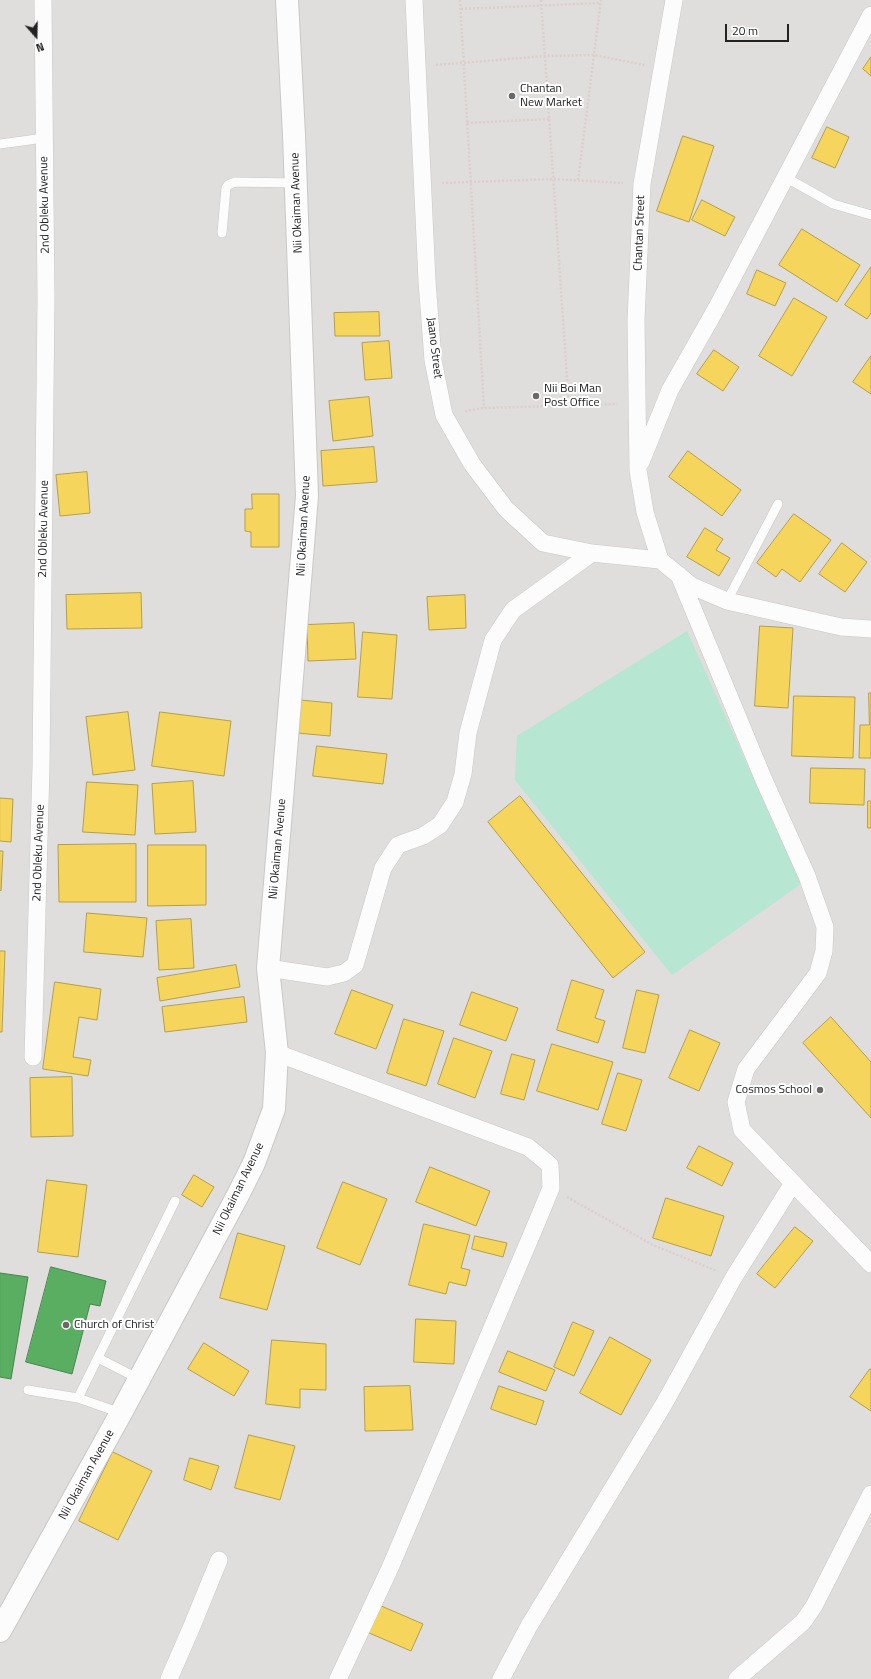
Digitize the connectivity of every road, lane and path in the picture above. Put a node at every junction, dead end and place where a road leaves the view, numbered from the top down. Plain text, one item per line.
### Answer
1 (43, 0) edge
2 (287, 0) edge
3 (414, 0) edge
4 (460, 0) edge
5 (541, 0) edge
6 (674, 0) edge
7 (601, 1) edge
8 (542, 6) junction
9 (461, 9) junction
10 (871, 15) edge
11 (594, 55) junction
12 (545, 56) junction
13 (464, 63) junction
14 (417, 67) junction
15 (662, 69) junction
16 (550, 119) junction
17 (467, 123) junction
18 (44, 138) junction
19 (0, 144) edge
20 (785, 177) junction
21 (554, 179) junction
22 (578, 180) junction
23 (471, 182) junction
24 (296, 183) junction
25 (422, 184) junction
26 (642, 184) junction
27 (871, 215) edge
28 (222, 233) dead end
29 (637, 403) junction
30 (569, 407) junction
31 (484, 408) junction
32 (444, 414) junction
33 (638, 470) junction
34 (778, 504) dead end
35 (592, 554) junction
36 (660, 560) junction
37 (679, 575) junction
38 (727, 601) junction
39 (871, 629) edge
40 (268, 968) junction
41 (277, 1053) junction
42 (33, 1057) dead end
43 (793, 1183) junction
44 (550, 1188) junction
45 (175, 1201) dead end
46 (871, 1264) edge
47 (734, 1277) junction
48 (98, 1358) junction
49 (139, 1379) junction
50 (28, 1390) dead end
51 (78, 1398) junction
52 (121, 1414) junction
53 (871, 1494) edge
54 (219, 1560) dead end
55 (0, 1631) edge
56 (169, 1679) edge
57 (338, 1679) edge
58 (501, 1679) edge
59 (736, 1679) edge

1 - 18 street, 2nd Obleku Avenue
2 - 24 street, Nii Okaiman Avenue
3 - 14 street, Jaano Street
4 - 9 path
5 - 8 path
6 - 15 street, Chantan Street
7 - 8 path
7 - 11 path
8 - 9 path
8 - 12 path
9 - 13 path
10 - 20 street
11 - 12 path
11 - 15 path
11 - 22 path
12 - 13 path
12 - 16 path
13 - 14 path
13 - 17 path
14 - 25 street, Jaano Street
15 - 26 street, Chantan Street
16 - 17 path
16 - 21 path
17 - 23 path
18 - 19 lane
18 - 42 street, 2nd Obleku Avenue
20 - 27 lane
20 - 33 street
21 - 22 path
21 - 23 path
21 - 30 path
22 - 26 path
23 - 25 path
23 - 31 path
24 - 28 lane
24 - 40 street, Nii Okaiman Avenue
25 - 32 street, Jaano Street
26 - 29 street, Chantan Street
29 - 30 path
29 - 33 street, Chantan Street
30 - 31 path
31 - 32 path
32 - 35 street, Jaano Street
33 - 36 street, Chantan Street
34 - 38 lane
35 - 36 street, Jaano Street
35 - 40 street
36 - 37 street
37 - 38 street
37 - 43 street
38 - 39 street
40 - 41 street, Nii Okaiman Avenue
41 - 44 street
41 - 49 street, Nii Okaiman Avenue
43 - 46 street
43 - 47 street
44 - 47 path
44 - 57 street
45 - 48 lane
47 - 58 street
48 - 49 lane
48 - 51 lane
49 - 52 street, Nii Okaiman Avenue
50 - 51 lane
51 - 52 lane
52 - 55 street, Nii Okaiman Avenue
53 - 59 street
54 - 56 street

